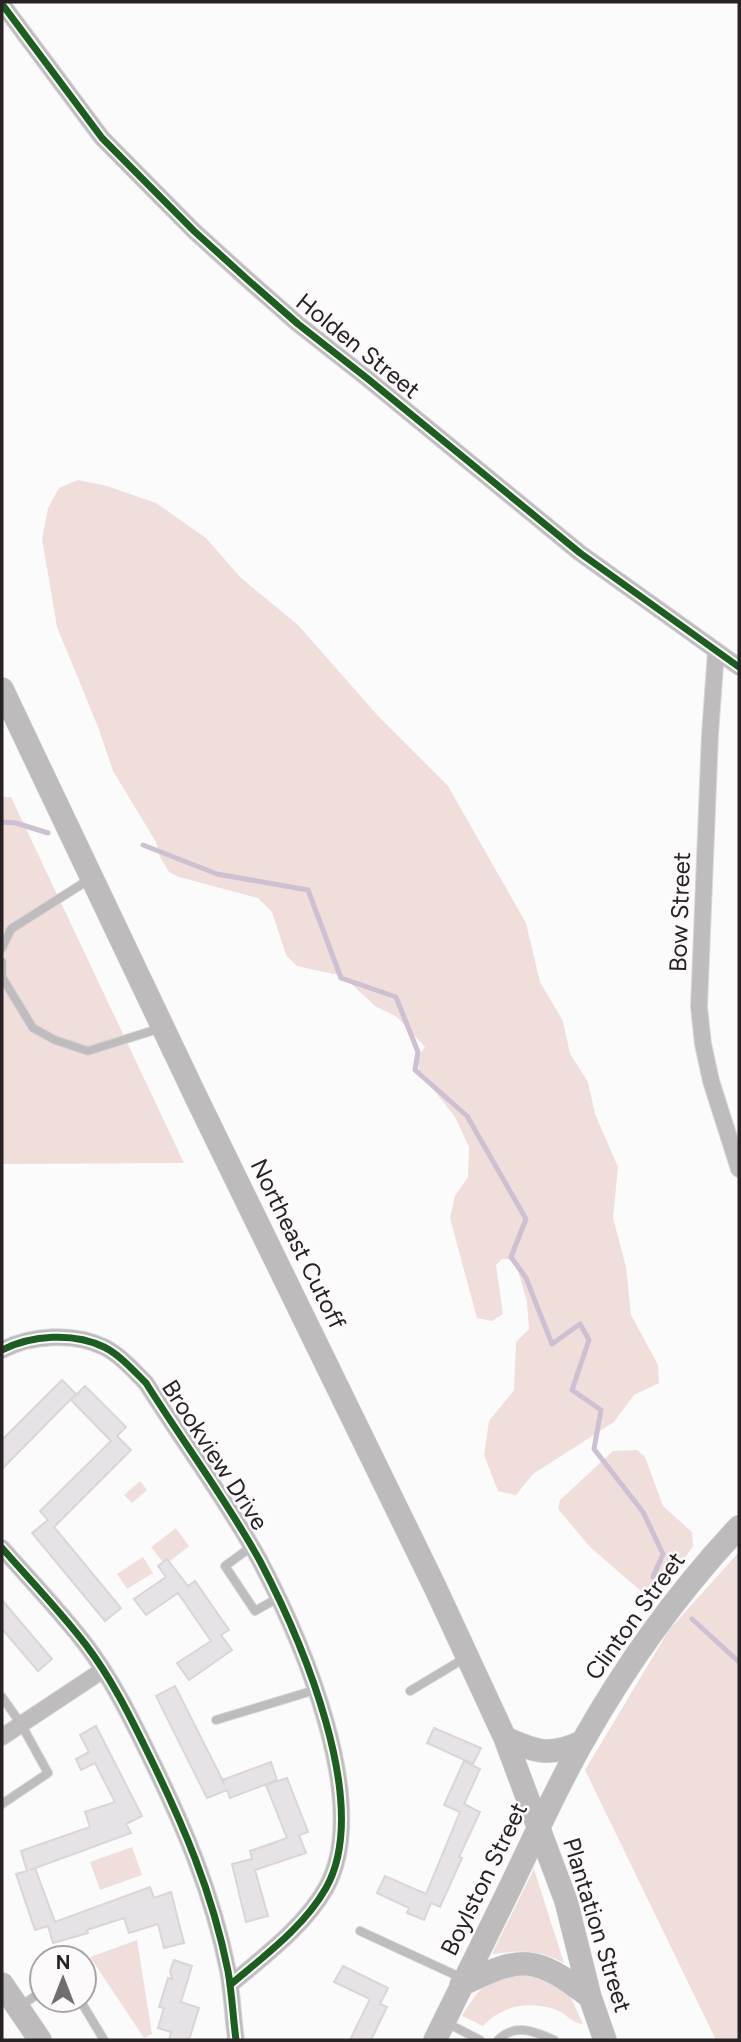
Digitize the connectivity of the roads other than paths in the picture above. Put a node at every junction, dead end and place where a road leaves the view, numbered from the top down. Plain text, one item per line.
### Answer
1 (2, 4) edge
2 (716, 652) junction
3 (739, 667) edge
4 (2, 690) edge
5 (92, 877) junction
6 (2, 948) edge
7 (2, 962) edge
8 (163, 1027) junction
9 (739, 1169) edge
10 (2, 1350) edge
11 (739, 1527) edge
12 (251, 1547) junction
13 (2, 1548) edge
14 (278, 1598) junction
15 (468, 1657) junction
16 (103, 1670) junction
17 (315, 1690) junction
18 (410, 1691) dead end
19 (2, 1697) edge
20 (216, 1720) dead end
21 (22, 1724) junction
22 (2, 1737) edge
23 (505, 1738) junction
24 (582, 1742) junction
25 (2, 1804) edge
26 (538, 1825) junction
27 (360, 1931) dead end
28 (462, 1982) junction
29 (2, 1984) edge
30 (230, 1985) junction
31 (590, 1997) junction
32 (28, 2001) edge
33 (18, 2008) junction
34 (88, 2014) edge
35 (439, 2031) edge
36 (40, 2040) edge
37 (104, 2040) edge
38 (236, 2040) edge
39 (480, 2040) edge
40 (498, 2040) edge
41 (554, 2040) edge
42 (605, 2040) edge

1 - 2 street, Holden Street
2 - 3 street, Holden Street
2 - 9 street, Bow Street
4 - 5 main road, Northeast Cutoff
5 - 6 lane
5 - 8 main road, Northeast Cutoff
7 - 8 lane
8 - 15 main road, Northeast Cutoff
10 - 12 street, Brookview Drive
11 - 24 main road, Clinton Street
12 - 14 street, Brookview Drive
12 - 14 lane
13 - 16 street
14 - 17 street, Brookview Drive
15 - 18 lane
15 - 23 main road, Northeast Cutoff
16 - 21 street
16 - 30 street
17 - 20 lane
17 - 30 street, Brookview Drive
19 - 21 lane
21 - 22 street
21 - 25 lane
23 - 24 main road
23 - 26 main road, Northeast Cutoff
24 - 26 main road, Boylston Street
26 - 28 main road, Boylston Street
26 - 31 main road, Plantation Street
27 - 28 lane
28 - 31 main road
28 - 35 main road, Boylston Street
29 - 33 main road
30 - 38 street
31 - 42 main road, Plantation Street
32 - 33 lane
33 - 36 main road
34 - 37 lane
35 - 39 lane
40 - 41 lane

